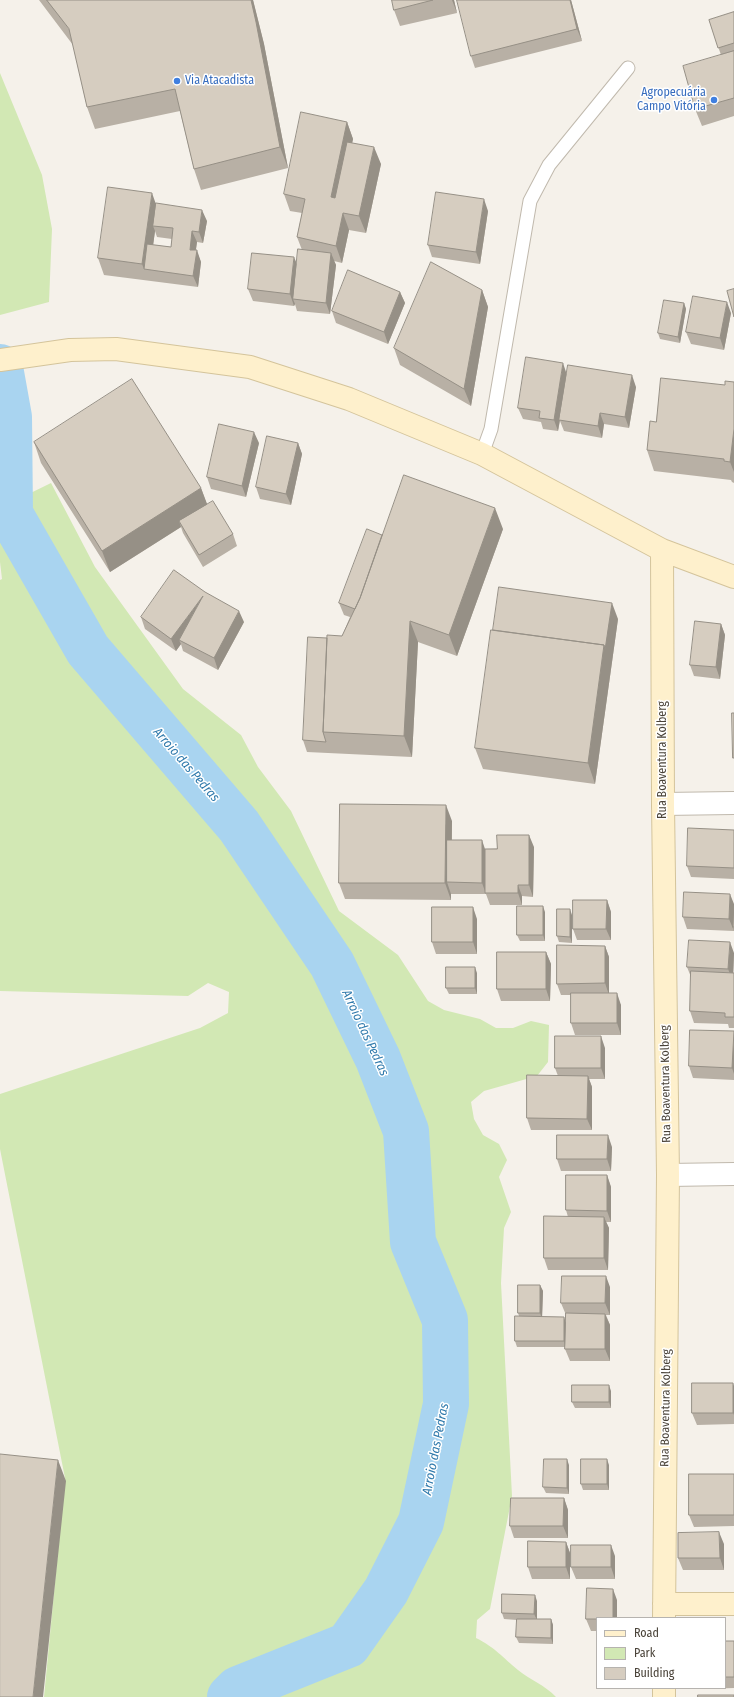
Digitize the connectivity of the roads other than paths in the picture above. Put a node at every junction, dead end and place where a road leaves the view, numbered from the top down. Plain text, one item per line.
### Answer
1 (628, 68) dead end
2 (0, 360) edge
3 (482, 454) junction
4 (662, 550) junction
5 (734, 576) edge
6 (734, 803) edge
7 (662, 804) junction
8 (734, 1174) edge
9 (668, 1175) junction
10 (734, 1604) edge
11 (664, 1611) edge

1 - 3 lane
2 - 3 street
3 - 4 street
4 - 5 street
4 - 7 street, Rua Boaventura Kolberg
6 - 7 street
7 - 9 street, Rua Boaventura Kolberg
8 - 9 street
9 - 11 street, Rua Boaventura Kolberg
10 - 11 street

